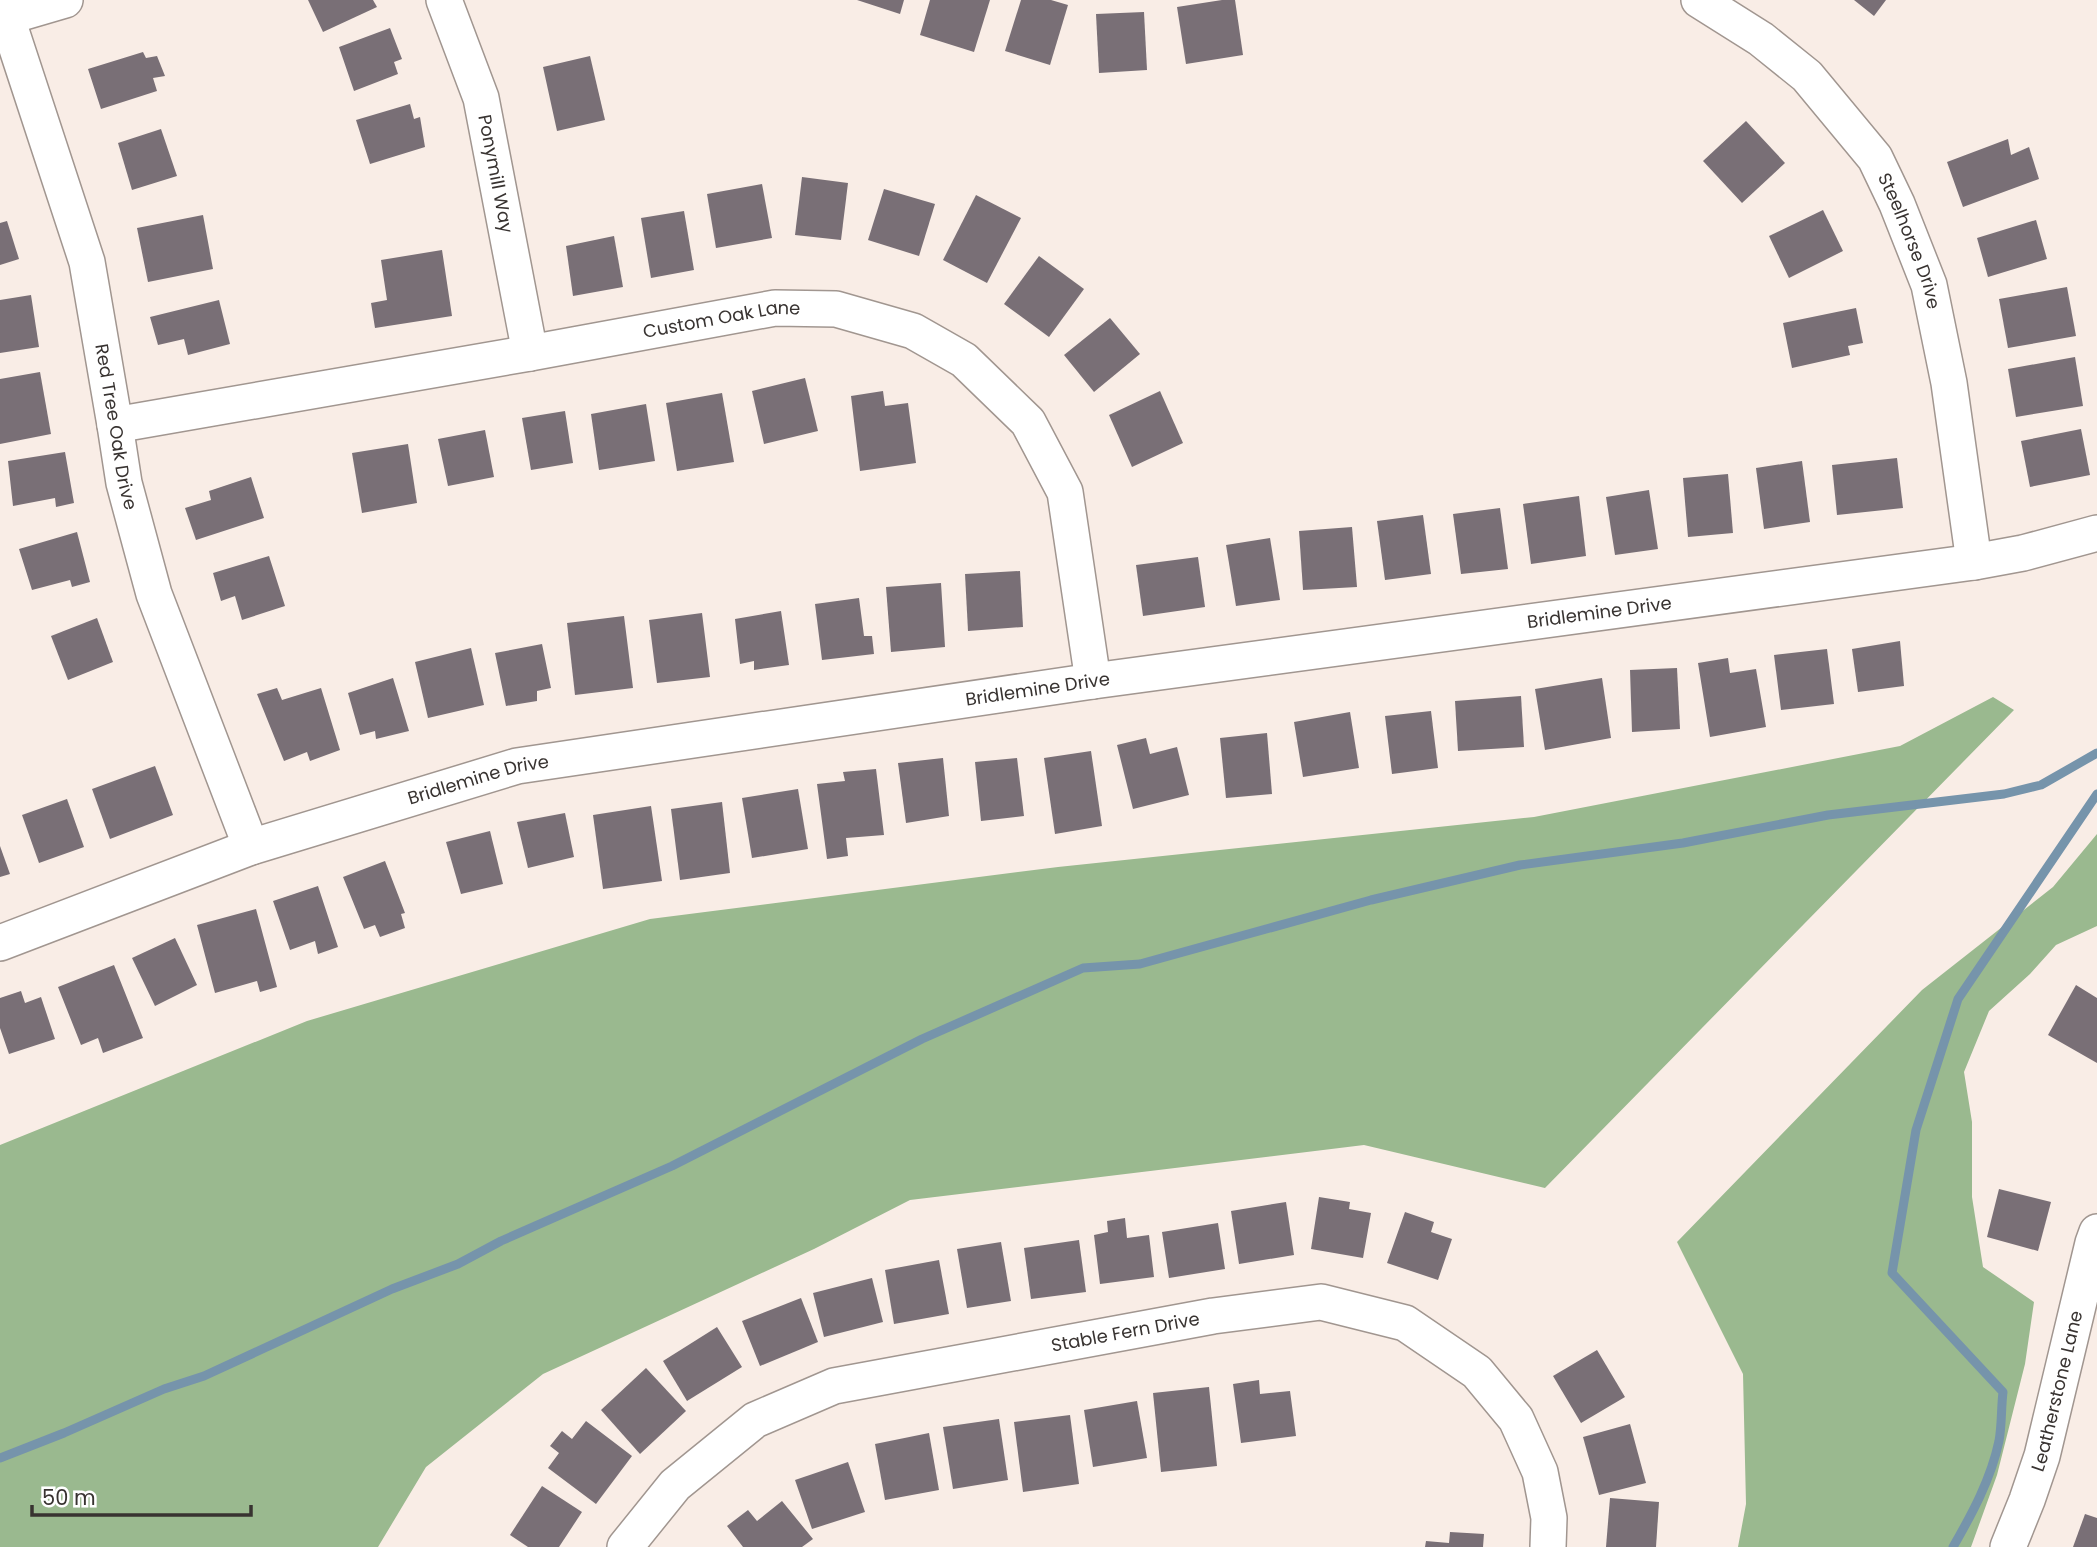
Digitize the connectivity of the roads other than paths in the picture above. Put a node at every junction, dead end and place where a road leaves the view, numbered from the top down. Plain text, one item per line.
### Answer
1 (65, 0) edge
2 (444, 0) edge
3 (1699, 0) edge
4 (4, 9) edge
5 (530, 354) junction
6 (116, 425) junction
7 (2097, 533) edge
8 (1974, 562) junction
9 (1093, 681) junction
10 (251, 847) junction
11 (0, 943) edge
12 (2097, 1232) edge
13 (625, 1547) edge
14 (1548, 1547) edge
15 (2008, 1547) edge

1 - 4 street
2 - 5 street, Ponymill Way
3 - 8 street, Steelhorse Drive
4 - 6 street, Red Tree Oak Drive
5 - 6 street, Custom Oak Lane
5 - 9 street, Custom Oak Lane
6 - 10 street, Red Tree Oak Drive
7 - 8 street, Bridlemine Drive
8 - 9 street, Bridlemine Drive
9 - 10 street, Bridlemine Drive
10 - 11 street, Bridlemine Drive
12 - 15 street, Leatherstone Lane
13 - 14 street, Stable Fern Drive

